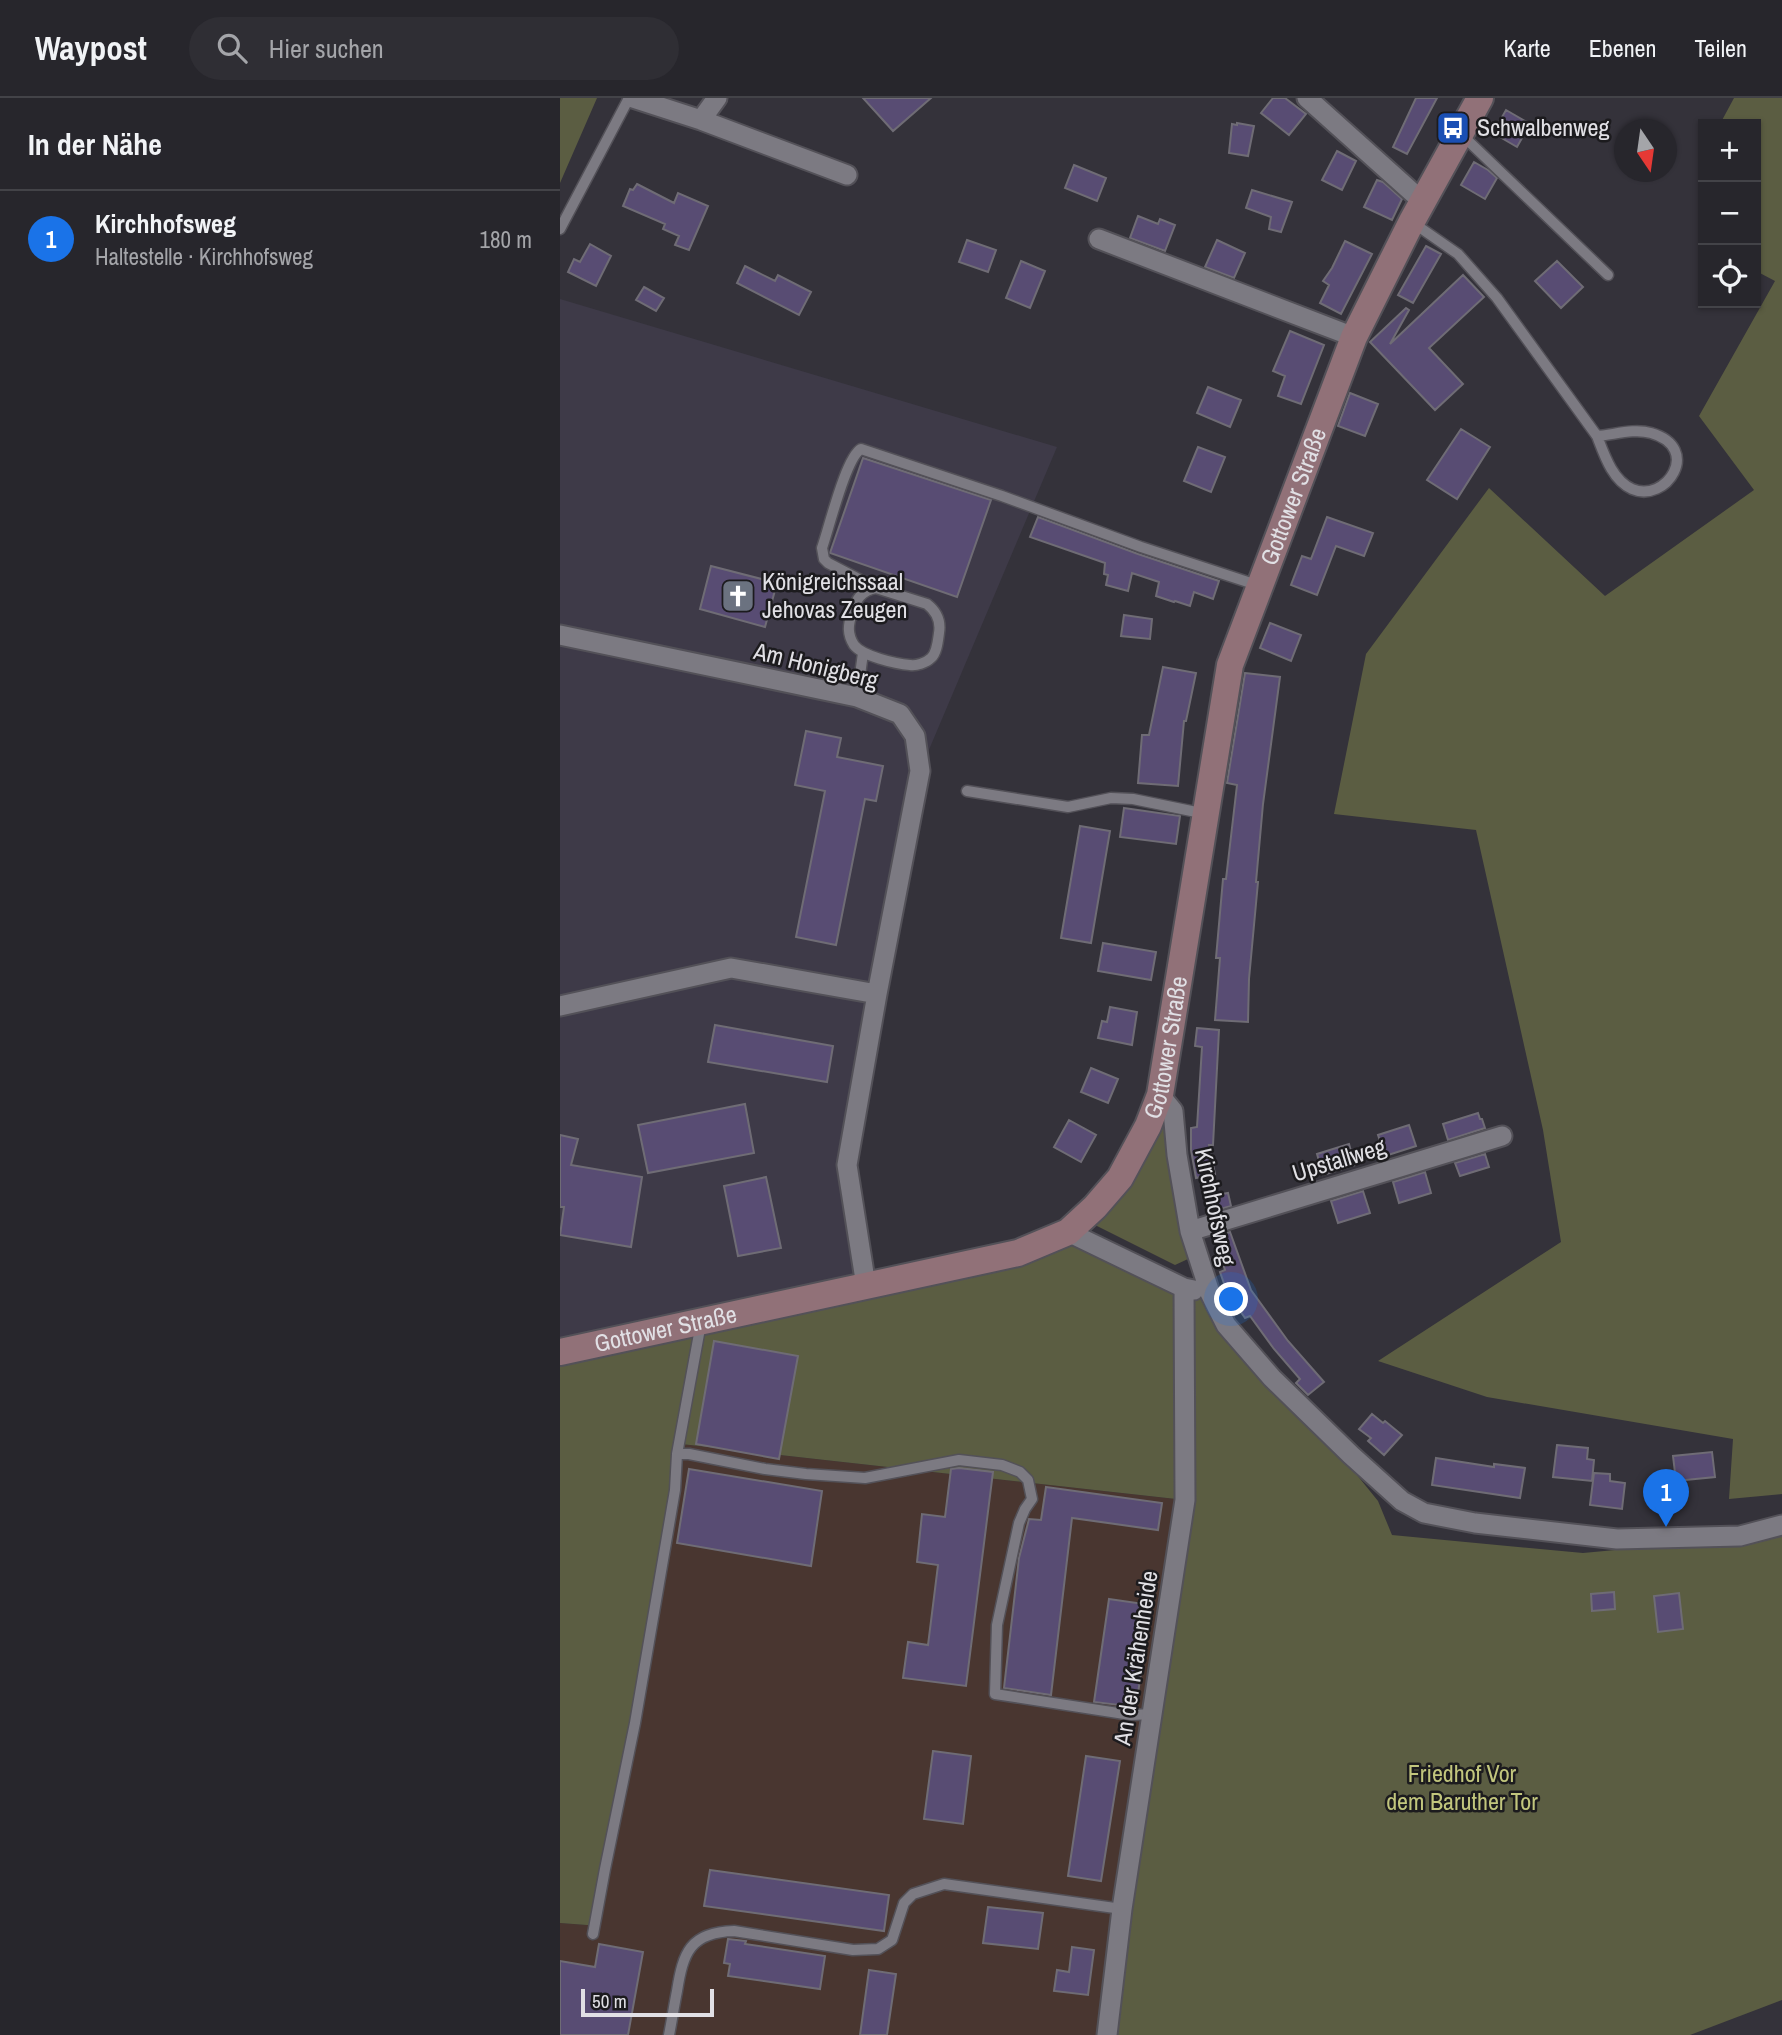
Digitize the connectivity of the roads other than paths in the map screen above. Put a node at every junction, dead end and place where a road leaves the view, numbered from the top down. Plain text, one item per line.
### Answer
1 (631, 98) edge
2 (717, 98) edge
3 (1307, 98) edge
4 (1480, 98) edge
5 (701, 120) junction
6 (1461, 133) junction
7 (847, 175) dead end
8 (1417, 211) junction
9 (560, 229) edge
10 (1099, 239) dead end
11 (1608, 275) dead end
12 (1354, 337) junction
13 (1597, 436) junction
14 (1260, 586) junction
15 (876, 588) junction
16 (560, 635) edge
17 (863, 653) junction
18 (856, 697) junction
19 (967, 791) dead end
20 (1206, 814) junction
21 (877, 993) junction
22 (560, 1006) edge
23 (1160, 1095) junction
24 (1502, 1136) dead end
25 (1190, 1231) junction
26 (1068, 1232) junction
27 (866, 1286) junction
28 (1184, 1288) junction
29 (1210, 1293) junction
30 (701, 1323) junction
31 (560, 1352) edge
32 (677, 1454) junction
33 (1782, 1525) edge
34 (1153, 1714) junction
35 (1122, 1909) junction
36 (593, 1934) dead end
37 (669, 2035) edge
38 (1107, 2035) edge

1 - 5 street
1 - 9 lane
2 - 5 street
3 - 8 street
4 - 6 street, Gottower Straße
5 - 7 street
6 - 8 street, Gottower Straße
6 - 11 lane
8 - 12 street, Gottower Straße
8 - 13 lane
10 - 12 street
12 - 14 street, Gottower Straße
13 - 13 lane
14 - 15 lane
14 - 20 street, Gottower Straße
15 - 17 lane
15 - 17 lane
16 - 18 street, Am Honigberg
17 - 18 lane
18 - 21 street, Am Honigberg
19 - 20 lane
20 - 23 street, Gottower Straße
21 - 22 street
21 - 27 street, Am Honigberg
23 - 25 street, Kirchhofsweg
23 - 26 street, Gottower Straße
24 - 25 street, Upstallweg
25 - 29 street, Kirchhofsweg
26 - 27 street, Gottower Straße
26 - 28 street
27 - 30 street, Gottower Straße
28 - 29 street
28 - 34 street, An der Krähenheide
29 - 33 street, Kirchhofsweg
30 - 31 street, Gottower Straße
30 - 32 lane
32 - 34 lane
32 - 36 lane
34 - 35 street, An der Krähenheide
35 - 37 lane
35 - 38 street, An der Krähenheide

